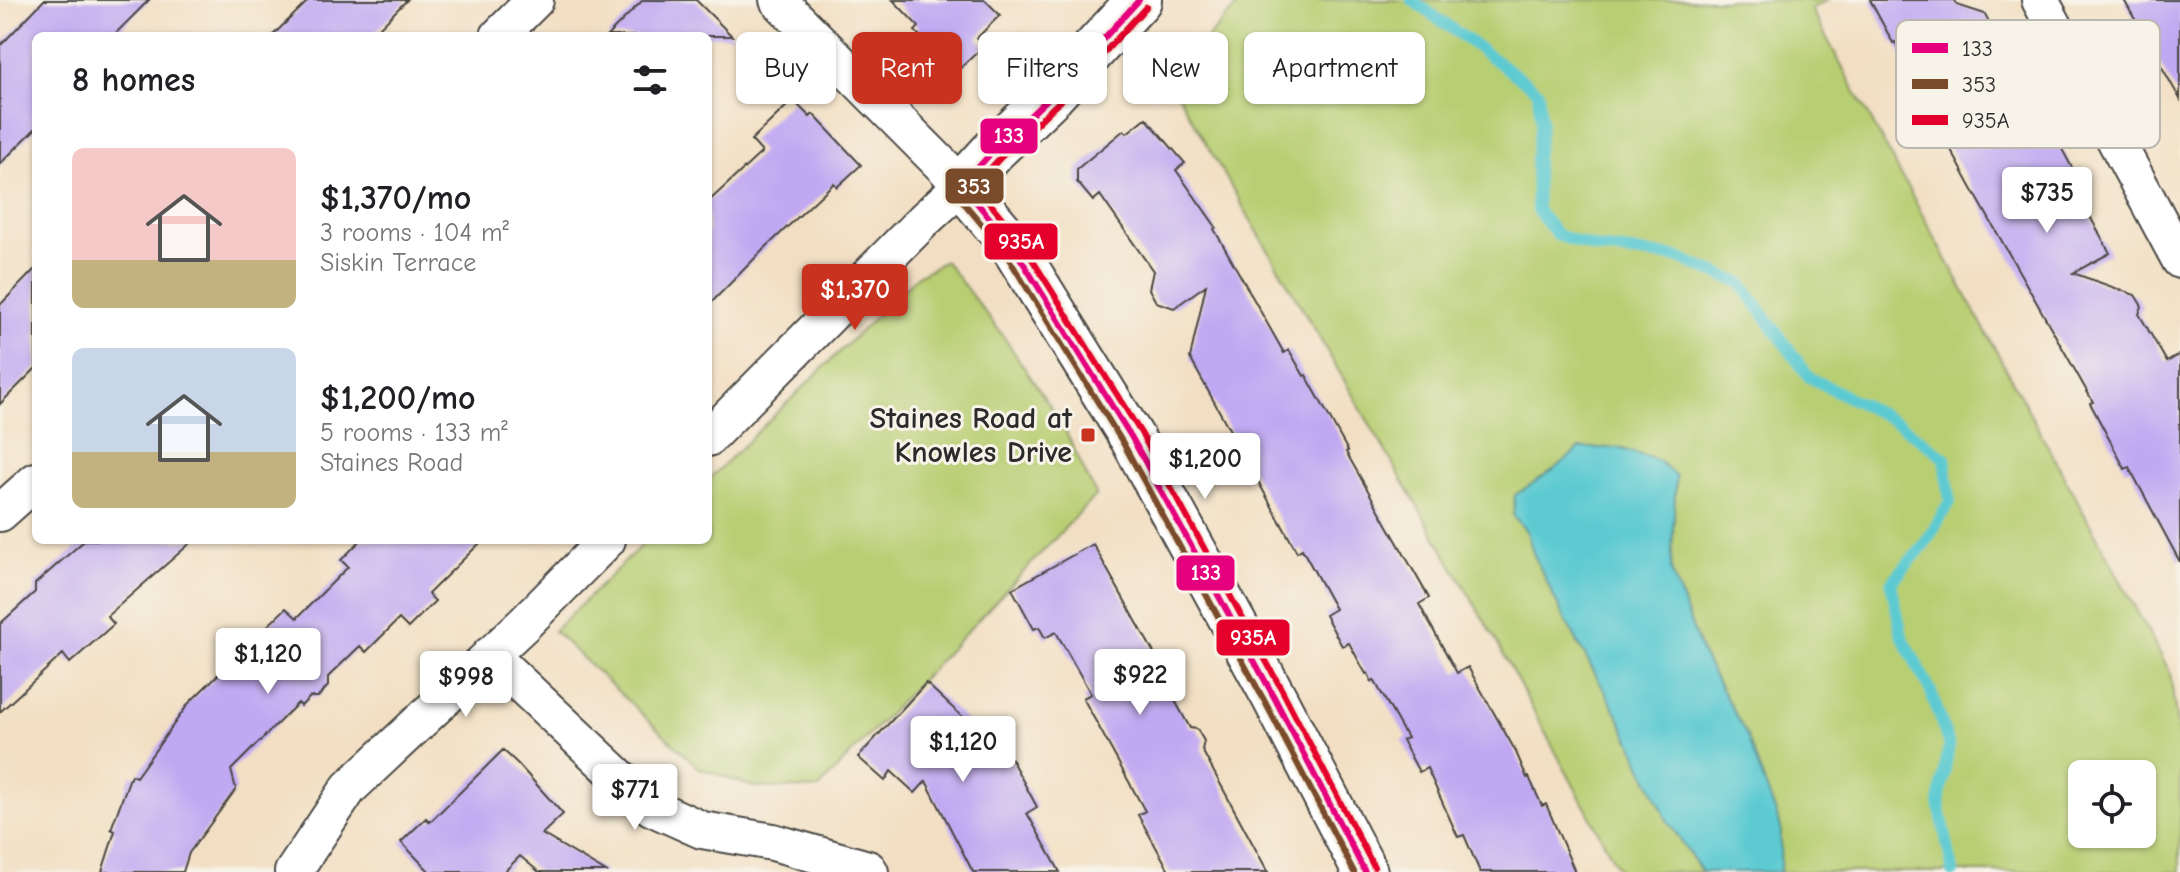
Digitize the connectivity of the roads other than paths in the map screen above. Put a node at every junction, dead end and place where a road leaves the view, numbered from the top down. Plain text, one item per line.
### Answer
1 (535, 0) edge
2 (778, 0) edge
3 (1139, 0) edge
4 (2040, 0) edge
5 (2051, 20) edge
6 (503, 32) edge
7 (2120, 148) edge
8 (962, 185) junction
9 (2180, 260) edge
10 (712, 434) edge
11 (32, 485) edge
12 (0, 513) edge
13 (603, 544) edge
14 (490, 655) junction
15 (293, 872) edge
16 (870, 872) edge
17 (1365, 872) edge

1 - 6 street
2 - 8 street
3 - 8 street
4 - 5 street
7 - 9 street
8 - 10 street
8 - 17 street
11 - 12 street
13 - 14 street
14 - 15 street
14 - 16 street

